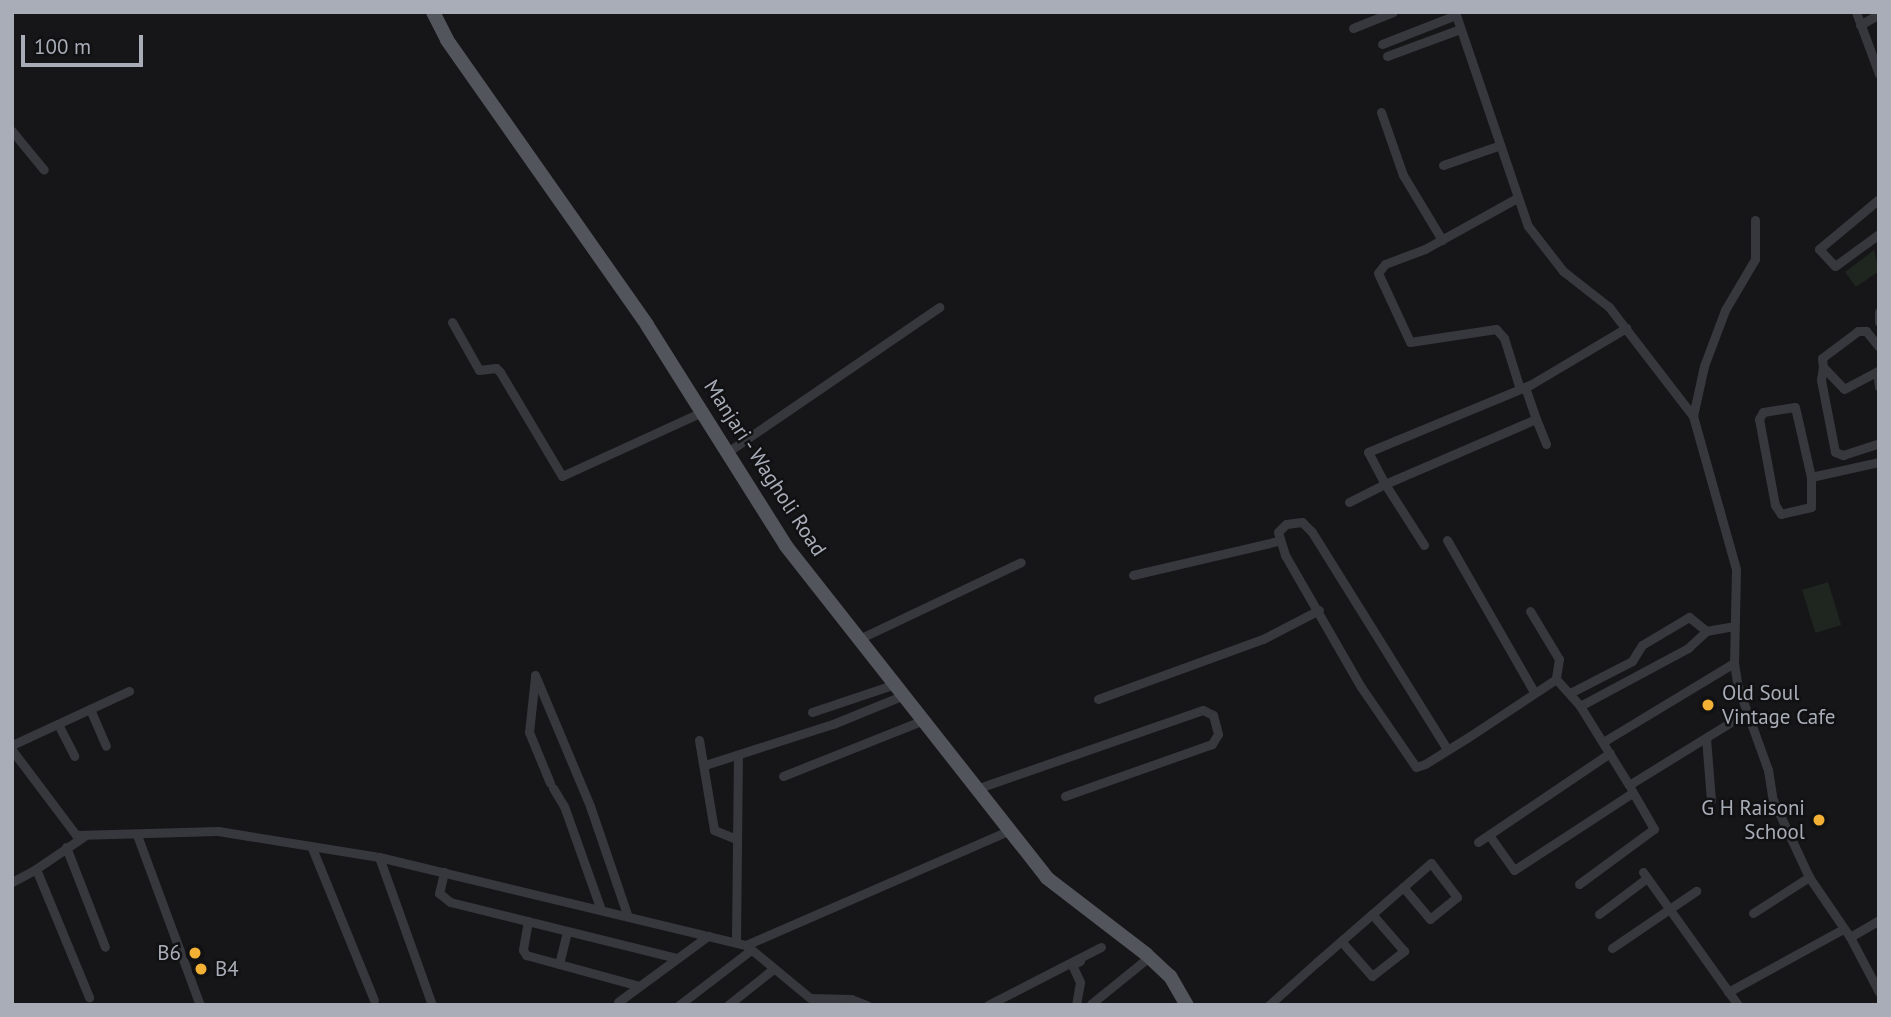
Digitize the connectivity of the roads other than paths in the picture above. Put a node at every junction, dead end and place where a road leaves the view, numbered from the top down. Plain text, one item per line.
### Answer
1 (433, 12) edge
2 (1394, 12) edge
3 (1856, 12) edge
4 (1455, 14) edge
5 (1879, 14) edge
6 (1860, 25) junction
7 (1353, 28) dead end
8 (1460, 29) junction
9 (1382, 44) dead end
10 (1387, 56) dead end
11 (1879, 74) edge
12 (1381, 112) dead end
13 (12, 131) edge
14 (1499, 146) junction
15 (1443, 165) dead end
16 (44, 170) dead end
17 (1517, 198) junction
18 (1879, 199) edge
19 (1755, 220) dead end
20 (1879, 234) edge
21 (1442, 240) junction
22 (939, 307) dead end
23 (1879, 312) edge
24 (1879, 322) edge
25 (452, 323) dead end
26 (1626, 328) junction
27 (1879, 347) edge
28 (1823, 367) junction
29 (1878, 371) edge
30 (1879, 387) edge
31 (1523, 388) junction
32 (704, 411) junction
33 (1693, 416) junction
34 (1536, 419) junction
35 (1879, 443) edge
36 (1546, 444) dead end
37 (729, 451) junction
38 (1879, 462) edge
39 (1811, 477) junction
40 (1385, 484) junction
41 (1349, 502) dead end
42 (1447, 540) dead end
43 (1278, 541) junction
44 (1424, 545) dead end
45 (1021, 562) dead end
46 (1133, 575) dead end
47 (1319, 610) junction
48 (1530, 611) dead end
49 (1734, 626) junction
50 (1706, 631) junction
51 (859, 639) junction
52 (1734, 663) junction
53 (1556, 678) junction
54 (900, 689) junction
55 (129, 691) dead end
56 (1534, 692) junction
57 (1570, 693) junction
58 (1098, 699) dead end
59 (1580, 706) junction
60 (90, 709) junction
61 (812, 712) dead end
62 (1747, 712) junction
63 (924, 720) junction
64 (58, 724) junction
65 (1706, 738) junction
66 (699, 740) dead end
67 (1603, 742) junction
68 (106, 746) dead end
69 (12, 748) edge
70 (1447, 749) junction
71 (1611, 753) junction
72 (74, 756) dead end
73 (738, 757) junction
74 (705, 765) junction
75 (783, 776) dead end
76 (976, 789) junction
77 (1630, 789) junction
78 (1065, 796) dead end
79 (1711, 800) dead end
80 (1008, 831) junction
81 (137, 835) junction
82 (1489, 835) junction
83 (83, 837) junction
84 (734, 838) junction
85 (1478, 842) dead end
86 (66, 847) junction
87 (312, 848) junction
88 (379, 856) junction
89 (37, 869) junction
90 (444, 872) junction
91 (1809, 877) junction
92 (12, 882) edge
93 (1579, 884) dead end
94 (1404, 887) junction
95 (1696, 891) dead end
96 (1669, 909) junction
97 (601, 910) junction
98 (1753, 913) dead end
99 (1372, 914) junction
100 (1600, 914) dead end
101 (628, 916) junction
102 (1879, 920) edge
103 (528, 921) junction
104 (1843, 929) junction
105 (1115, 930) junction
106 (567, 931) junction
107 (708, 936) junction
108 (1850, 937) junction
109 (1341, 941) junction
110 (744, 946) junction
111 (105, 947) dead end
112 (1101, 947) junction
113 (1612, 948) dead end
114 (1149, 957) junction
115 (677, 958) junction
116 (559, 964) junction
117 (772, 970) junction
118 (639, 986) junction
119 (1728, 992) junction
120 (1879, 992) edge
121 (89, 997) dead end
122 (374, 1000) dead end
123 (807, 1001) edge
124 (618, 1002) dead end
125 (1091, 1004) edge
126 (201, 1005) edge
127 (432, 1005) edge
128 (679, 1005) edge
129 (728, 1005) edge
130 (867, 1005) edge
131 (988, 1005) edge
132 (1076, 1005) edge
133 (1187, 1005) edge
134 (1269, 1005) edge
135 (1738, 1005) edge

1 - 32 main road, Manjari - Wagholi Road
2 - 7 street
3 - 6 street
4 - 8 street
4 - 9 street
5 - 6 street
6 - 11 street
8 - 10 street
8 - 14 street
12 - 21 street
13 - 16 street
14 - 15 street
14 - 17 street
17 - 21 street
17 - 26 street
18 - 20 street
19 - 33 street
21 - 31 street
22 - 37 street
23 - 24 street
25 - 32 street
26 - 31 street
26 - 33 street
27 - 28 street
28 - 29 street
28 - 35 street
29 - 30 street
31 - 34 street
31 - 40 street
32 - 37 main road, Manjari - Wagholi Road
33 - 49 street
34 - 36 street
34 - 40 street
37 - 51 main road, Manjari - Wagholi Road
38 - 39 street
39 - 39 street
40 - 41 street
40 - 44 street
42 - 56 street
43 - 46 street
43 - 47 street
43 - 70 street
45 - 51 street
47 - 58 street
47 - 70 street
48 - 53 street
49 - 50 street
49 - 52 street
50 - 57 street
50 - 59 street
51 - 54 main road, Manjari - Wagholi Road
52 - 62 street
52 - 67 street
53 - 56 street
53 - 57 street
54 - 61 street
54 - 63 main road, Manjari - Wagholi Road
54 - 73 street
55 - 60 street
56 - 70 street
57 - 59 street
59 - 67 street
60 - 64 street
60 - 68 street
62 - 65 street
62 - 91 street
63 - 75 street
63 - 76 main road, Manjari - Wagholi Road
64 - 69 street
64 - 72 street
65 - 77 street
65 - 79 street
66 - 74 street
67 - 71 street
69 - 83 street
71 - 77 street
71 - 82 street
73 - 74 street
73 - 84 street
74 - 84 street
76 - 78 street
76 - 80 main road, Manjari - Wagholi Road
77 - 82 street
77 - 93 street
80 - 105 main road, Manjari - Wagholi Road
80 - 110 street
81 - 83 street
81 - 87 street
81 - 126 street
82 - 85 street
83 - 86 street
84 - 110 street
86 - 89 street
86 - 111 street
87 - 88 street
87 - 122 street
88 - 90 street
88 - 127 street
89 - 92 street
89 - 121 street
90 - 97 street
90 - 103 street
91 - 98 street
91 - 104 street
94 - 94 street
94 - 99 street
95 - 96 street
96 - 100 street
96 - 113 street
96 - 119 street
97 - 101 street
97 - 101 street
99 - 109 street
99 - 109 street
101 - 107 street
102 - 108 street
103 - 106 street
103 - 116 street
104 - 108 street
104 - 119 street
105 - 112 street
105 - 114 main road, Manjari - Wagholi Road
106 - 115 street
106 - 116 street
107 - 110 street
107 - 115 street
108 - 120 street
109 - 134 street
110 - 117 street
110 - 128 street
112 - 131 street
112 - 132 street
114 - 125 street
114 - 133 main road, Manjari - Wagholi Road
115 - 118 street
116 - 118 street
117 - 123 street
117 - 129 street
118 - 124 street
119 - 135 street
123 - 130 street

